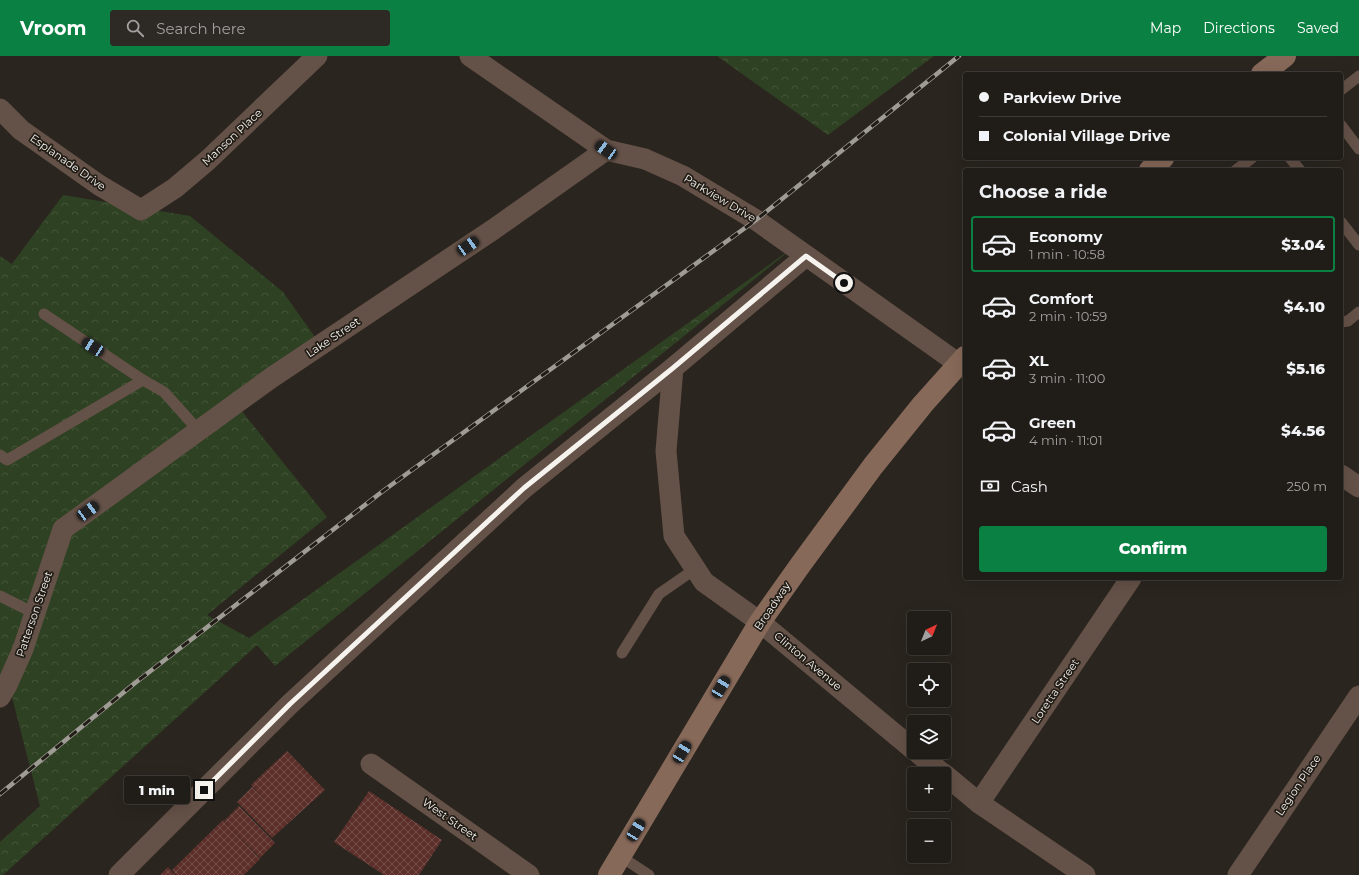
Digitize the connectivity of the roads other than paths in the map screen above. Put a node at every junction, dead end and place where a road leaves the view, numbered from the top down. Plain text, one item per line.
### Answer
1 (317, 56) edge
2 (470, 56) edge
3 (1285, 56) edge
4 (1265, 72) edge
5 (1359, 76) edge
6 (1343, 88) edge
7 (0, 109) edge
8 (1343, 128) edge
9 (1359, 148) edge
10 (606, 150) junction
11 (1161, 160) edge
12 (1249, 160) edge
13 (1292, 160) edge
14 (1152, 168) edge
15 (1239, 168) edge
16 (1298, 168) edge
17 (141, 210) joint
18 (1343, 225) edge
19 (1359, 245) edge
20 (806, 256) junction
21 (1359, 312) edge
22 (44, 314) dead end
23 (1343, 322) edge
24 (962, 360) edge
25 (673, 368) junction
26 (143, 380) junction
27 (199, 431) junction
28 (0, 455) edge
29 (1343, 476) edge
30 (1359, 487) edge
31 (63, 529) joint
32 (695, 569) junction
33 (1130, 580) edge
34 (0, 596) edge
35 (34, 613) junction
36 (760, 622) junction
37 (622, 653) dead end
38 (1359, 696) edge
39 (0, 697) edge
40 (907, 744) edge
41 (926, 759) edge
42 (371, 764) dead end
43 (935, 767) edge
44 (951, 780) edge
45 (979, 803) junction
46 (620, 856) junction
47 (119, 875) edge
48 (529, 875) edge
49 (609, 875) edge
50 (649, 875) edge
51 (1085, 875) edge
52 (1238, 875) edge

1 - 17 street, Manson Place
2 - 10 street, Parkview Drive
3 - 4 street
5 - 6 lane
7 - 17 street, Esplanade Drive
8 - 9 lane
10 - 20 street, Parkview Drive
10 - 27 street, Lake Street
11 - 14 street
12 - 15 lane
13 - 16 lane
18 - 19 lane
20 - 24 street, Parkview Drive
20 - 25 street
21 - 23 lane
22 - 26 lane
24 - 36 street, Broadway
25 - 32 street, Clinton Avenue
25 - 47 street
26 - 27 lane
26 - 28 lane
27 - 31 street, Lake Street
29 - 30 street
31 - 35 street, Patterson Street
32 - 36 street, Clinton Avenue
32 - 37 lane
33 - 45 street, Loretta Street
34 - 35 lane
35 - 39 street, Patterson Street
36 - 40 street, Clinton Avenue
36 - 46 street, Broadway
38 - 52 street, Legion Place
41 - 43 street
42 - 48 street, West Street
44 - 45 street
45 - 51 street
46 - 49 street, Broadway
46 - 50 lane

